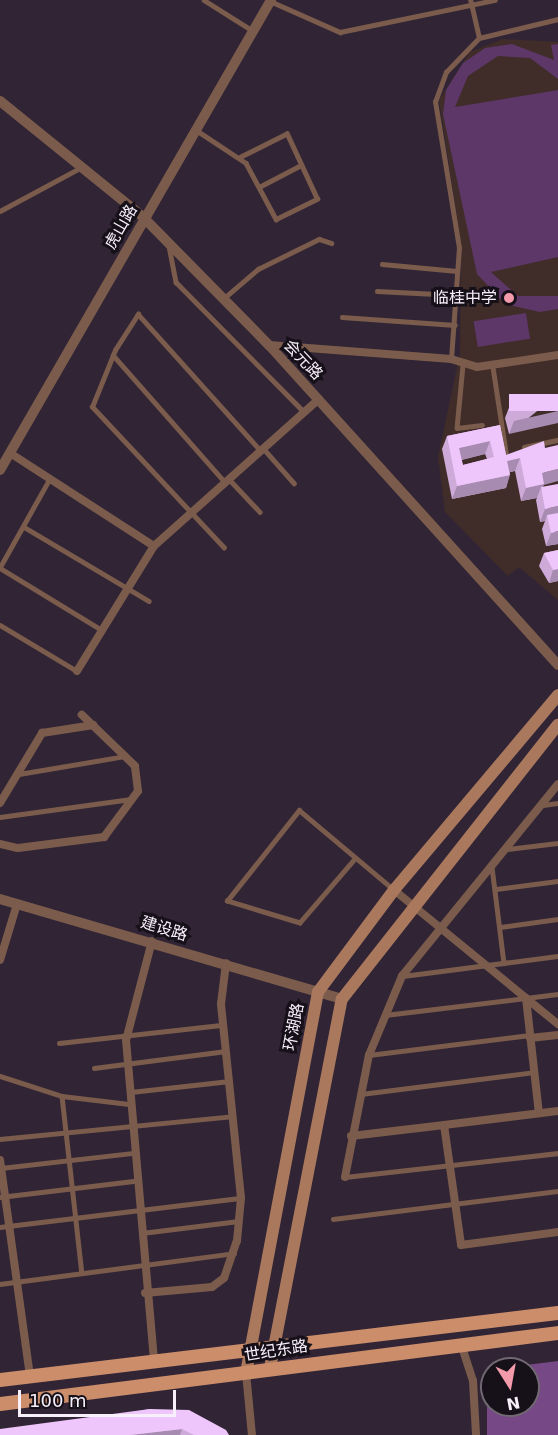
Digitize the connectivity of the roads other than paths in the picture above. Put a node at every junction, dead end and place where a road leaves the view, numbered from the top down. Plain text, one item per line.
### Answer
1 (204, 0) edge
2 (495, 0) edge
3 (271, 1) edge
4 (470, 3) edge
5 (558, 19) edge
6 (253, 31) junction
7 (478, 38) junction
8 (0, 101) edge
9 (195, 130) junction
10 (241, 157) junction
11 (301, 165) junction
12 (80, 168) junction
13 (259, 187) junction
14 (0, 211) edge
15 (143, 217) junction
16 (169, 243) junction
17 (331, 243) dead end
18 (382, 264) dead end
19 (457, 270) junction
20 (377, 291) dead end
21 (456, 295) junction
22 (223, 299) junction
23 (342, 317) dead end
24 (455, 325) junction
25 (269, 345) junction
26 (113, 355) junction
27 (558, 355) edge
28 (451, 359) junction
29 (463, 365) junction
30 (493, 367) junction
31 (319, 399) junction
32 (304, 412) junction
33 (483, 425) dead end
34 (558, 440) edge
35 (524, 447) edge
36 (261, 449) junction
37 (10, 453) junction
38 (507, 461) edge
39 (0, 470) edge
40 (50, 478) junction
41 (227, 480) junction
42 (294, 483) dead end
43 (191, 512) junction
44 (260, 512) dead end
45 (24, 527) junction
46 (154, 546) junction
47 (224, 548) dead end
48 (128, 588) junction
49 (149, 602) dead end
50 (0, 625) edge
51 (102, 630) junction
52 (558, 665) edge
53 (77, 671) joint
54 (558, 695) edge
55 (82, 715) dead end
56 (93, 725) junction
57 (558, 725) edge
58 (125, 756) junction
59 (19, 774) junction
60 (558, 784) edge
61 (131, 799) junction
62 (0, 803) edge
63 (558, 803) edge
64 (540, 805) junction
65 (0, 817) edge
66 (558, 843) edge
67 (0, 844) edge
68 (503, 849) junction
69 (355, 860) junction
70 (491, 864) junction
71 (558, 881) edge
72 (495, 889) junction
73 (394, 890) junction
74 (0, 899) edge
75 (17, 904) junction
76 (414, 907) junction
77 (558, 919) edge
78 (500, 927) junction
79 (441, 928) junction
80 (152, 941) junction
81 (558, 956) edge
82 (0, 960) edge
83 (225, 963) junction
84 (504, 963) junction
85 (486, 965) junction
86 (402, 976) junction
87 (318, 992) junction
88 (558, 994) edge
89 (526, 998) junction
90 (342, 999) junction
91 (384, 1016) junction
92 (558, 1024) edge
93 (223, 1025) junction
94 (558, 1035) edge
95 (127, 1036) junction
96 (530, 1037) junction
97 (59, 1043) dead end
98 (226, 1051) junction
99 (369, 1055) junction
100 (127, 1065) junction
101 (94, 1068) dead end
102 (534, 1072) junction
103 (0, 1076) edge
104 (229, 1081) junction
105 (128, 1092) junction
106 (358, 1094) junction
107 (62, 1096) junction
108 (129, 1104) junction
109 (558, 1111) edge
110 (539, 1113) junction
111 (233, 1116) junction
112 (130, 1125) junction
113 (444, 1125) junction
114 (64, 1132) junction
115 (351, 1136) junction
116 (0, 1139) edge
117 (558, 1152) edge
118 (133, 1153) junction
119 (68, 1161) junction
120 (0, 1166) edge
121 (449, 1166) junction
122 (345, 1177) joint
123 (135, 1181) junction
124 (72, 1189) junction
125 (558, 1191) edge
126 (3, 1196) edge
127 (241, 1198) junction
128 (455, 1204) junction
129 (138, 1208) junction
130 (74, 1216) junction
131 (333, 1219) dead end
132 (242, 1221) junction
133 (11, 1226) junction
134 (0, 1227) edge
135 (558, 1232) edge
136 (140, 1233) junction
137 (234, 1253) junction
138 (142, 1265) junction
139 (82, 1274) junction
140 (19, 1281) junction
141 (0, 1284) edge
142 (146, 1293) junction
143 (558, 1313) edge
144 (558, 1333) edge
145 (461, 1344) junction
146 (274, 1348) junction
147 (250, 1351) junction
148 (154, 1361) junction
149 (270, 1368) junction
150 (246, 1373) junction
151 (30, 1376) junction
152 (0, 1380) edge
153 (0, 1404) edge
154 (252, 1435) edge
155 (476, 1435) edge

1 - 6 lane
2 - 4 lane
3 - 4 lane
3 - 6 street, 虎山路
4 - 7 lane
5 - 7 lane
6 - 9 street, 虎山路
7 - 19 lane
8 - 12 street, 会元路
9 - 10 lane
9 - 15 street, 虎山路
10 - 11 lane
10 - 13 lane
11 - 13 lane
11 - 13 lane
12 - 14 lane
12 - 15 street, 会元路
15 - 16 street, 会元路
15 - 37 street, 虎山路
16 - 22 street, 会元路
16 - 32 lane
17 - 22 lane
18 - 19 lane
19 - 21 lane
20 - 21 lane
21 - 24 lane
22 - 25 street, 会元路
23 - 24 lane
24 - 28 lane
25 - 28 street
25 - 31 street, 会元路
26 - 36 lane
26 - 41 lane
26 - 43 lane
27 - 30 street
28 - 29 street
29 - 30 street
29 - 33 lane
30 - 38 lane
31 - 32 street
31 - 52 street, 会元路
32 - 36 street
34 - 35 lane
36 - 41 street
36 - 42 lane
37 - 39 street, 虎山路
37 - 40 street
40 - 45 lane
40 - 46 street
41 - 43 street
41 - 44 lane
43 - 46 street
43 - 47 lane
45 - 48 lane
45 - 51 lane
46 - 48 street
48 - 49 lane
48 - 51 street
50 - 53 lane
51 - 53 street
54 - 73 main road, 环湖路
55 - 56 street
56 - 58 street
56 - 59 street
57 - 76 main road
58 - 59 lane
58 - 61 street
59 - 62 street
60 - 64 street
61 - 65 lane
61 - 67 street
63 - 64 lane
64 - 68 street
66 - 68 lane
68 - 70 street
69 - 69 lane
69 - 73 lane
70 - 72 lane
70 - 79 street
71 - 72 lane
72 - 78 lane
73 - 76 street
73 - 87 main road, 环湖路
74 - 75 street, 建设路
75 - 80 street, 建设路
75 - 82 street
76 - 79 street
76 - 90 main road
77 - 78 lane
78 - 84 lane
79 - 85 street
79 - 86 street
80 - 83 street, 建设路
80 - 95 street
81 - 84 lane
83 - 87 street, 建设路
83 - 93 street
84 - 85 lane
85 - 86 lane
85 - 89 street
86 - 91 street
87 - 90 street, 建设路
87 - 147 main road, 环湖路
88 - 89 lane
89 - 91 lane
89 - 92 street
89 - 96 street
90 - 146 main road
91 - 99 street
93 - 95 lane
93 - 98 street
94 - 96 street
95 - 97 lane
95 - 100 street
96 - 99 lane
96 - 102 street
98 - 100 lane
98 - 104 street
99 - 106 street
100 - 101 lane
100 - 105 street
102 - 106 lane
102 - 110 street
103 - 107 lane
104 - 105 lane
104 - 111 street
105 - 108 street
106 - 115 street
107 - 108 lane
107 - 114 lane
108 - 112 street
109 - 110 street
110 - 113 street
111 - 112 lane
111 - 127 street
112 - 114 lane
112 - 118 street
113 - 115 street
113 - 121 street
114 - 116 lane
114 - 119 lane
115 - 122 street
117 - 121 lane
118 - 119 lane
118 - 123 street
119 - 120 lane
119 - 124 lane
120 - 126 street
121 - 122 lane
121 - 128 street
123 - 124 lane
123 - 129 street
124 - 126 lane
124 - 130 lane
125 - 128 lane
126 - 133 street
127 - 129 lane
127 - 132 street
128 - 131 lane
128 - 135 street
129 - 130 lane
129 - 136 street
130 - 133 lane
130 - 139 lane
132 - 136 lane
132 - 137 street
133 - 134 lane
133 - 140 street
136 - 138 street
137 - 138 lane
137 - 142 street
138 - 139 lane
138 - 142 street
139 - 140 lane
140 - 141 lane
140 - 151 street
142 - 148 street
143 - 146 main road, 世纪东路
144 - 145 main road, 世纪东路
145 - 149 main road, 世纪东路
145 - 155 street
146 - 147 main road, 世纪东路
146 - 149 main road
147 - 148 main road, 世纪东路
147 - 150 main road, 环湖路
148 - 151 main road, 世纪东路
149 - 150 main road, 世纪东路
150 - 153 main road, 世纪东路
150 - 154 street
151 - 152 main road, 世纪东路

